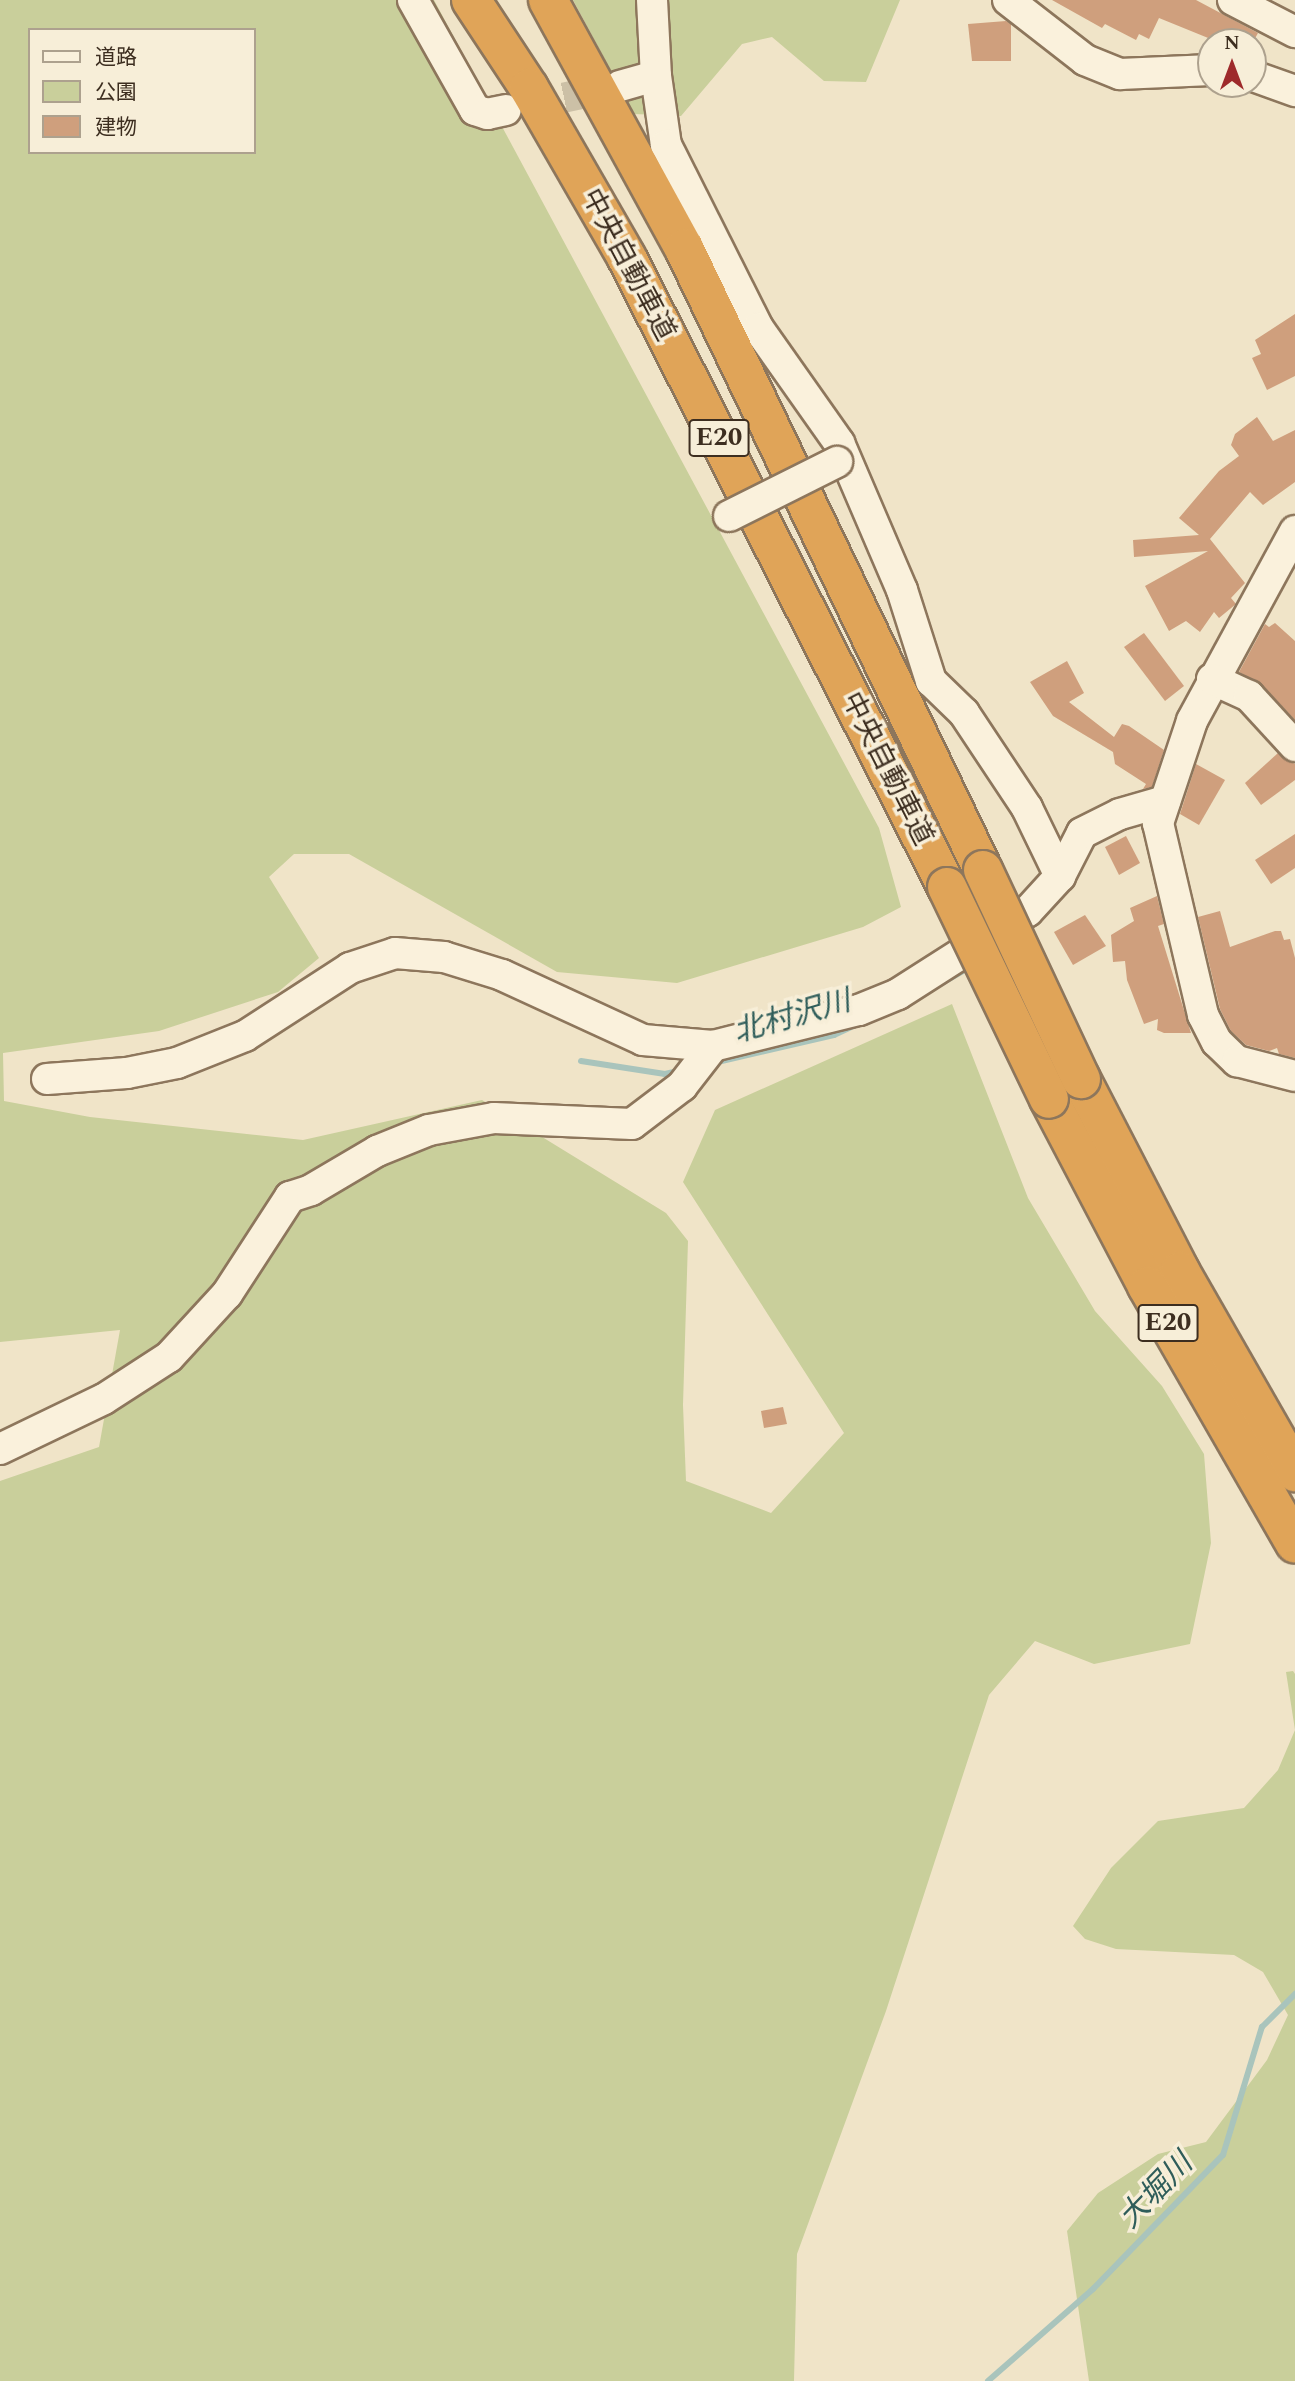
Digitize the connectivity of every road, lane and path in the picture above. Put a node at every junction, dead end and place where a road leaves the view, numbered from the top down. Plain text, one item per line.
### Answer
1 (413, 0) edge
2 (471, 0) edge
3 (548, 0) edge
4 (652, 0) edge
5 (1008, 0) edge
6 (1233, 0) edge
7 (1295, 32) edge
8 (1197, 71) edge
9 (656, 76) junction
10 (1267, 81) edge
11 (620, 86) tunnel mouth
12 (1295, 91) edge
13 (506, 110) tunnel mouth
14 (841, 460) junction
15 (729, 516) dead end
16 (1290, 548) edge
17 (1212, 678) junction
18 (1295, 746) edge
19 (1165, 801) junction
20 (1060, 876) junction
21 (713, 1046) junction
22 (1295, 1076) edge
23 (47, 1079) dead end
24 (0, 1449) edge
25 (1295, 1472) edge
26 (1295, 1543) edge

1 - 13 street
2 - 26 highway, 中央自動車道 / E20, bridge
3 - 25 highway, 中央自動車道 / E20, bridge
4 - 9 street
5 - 8 street
6 - 7 street
9 - 11 street
9 - 14 street
10 - 12 street
14 - 15 street, bridge
14 - 20 street
16 - 17 street
17 - 18 street
17 - 19 street
19 - 20 street
19 - 22 street
20 - 21 street
21 - 23 street
21 - 24 street

